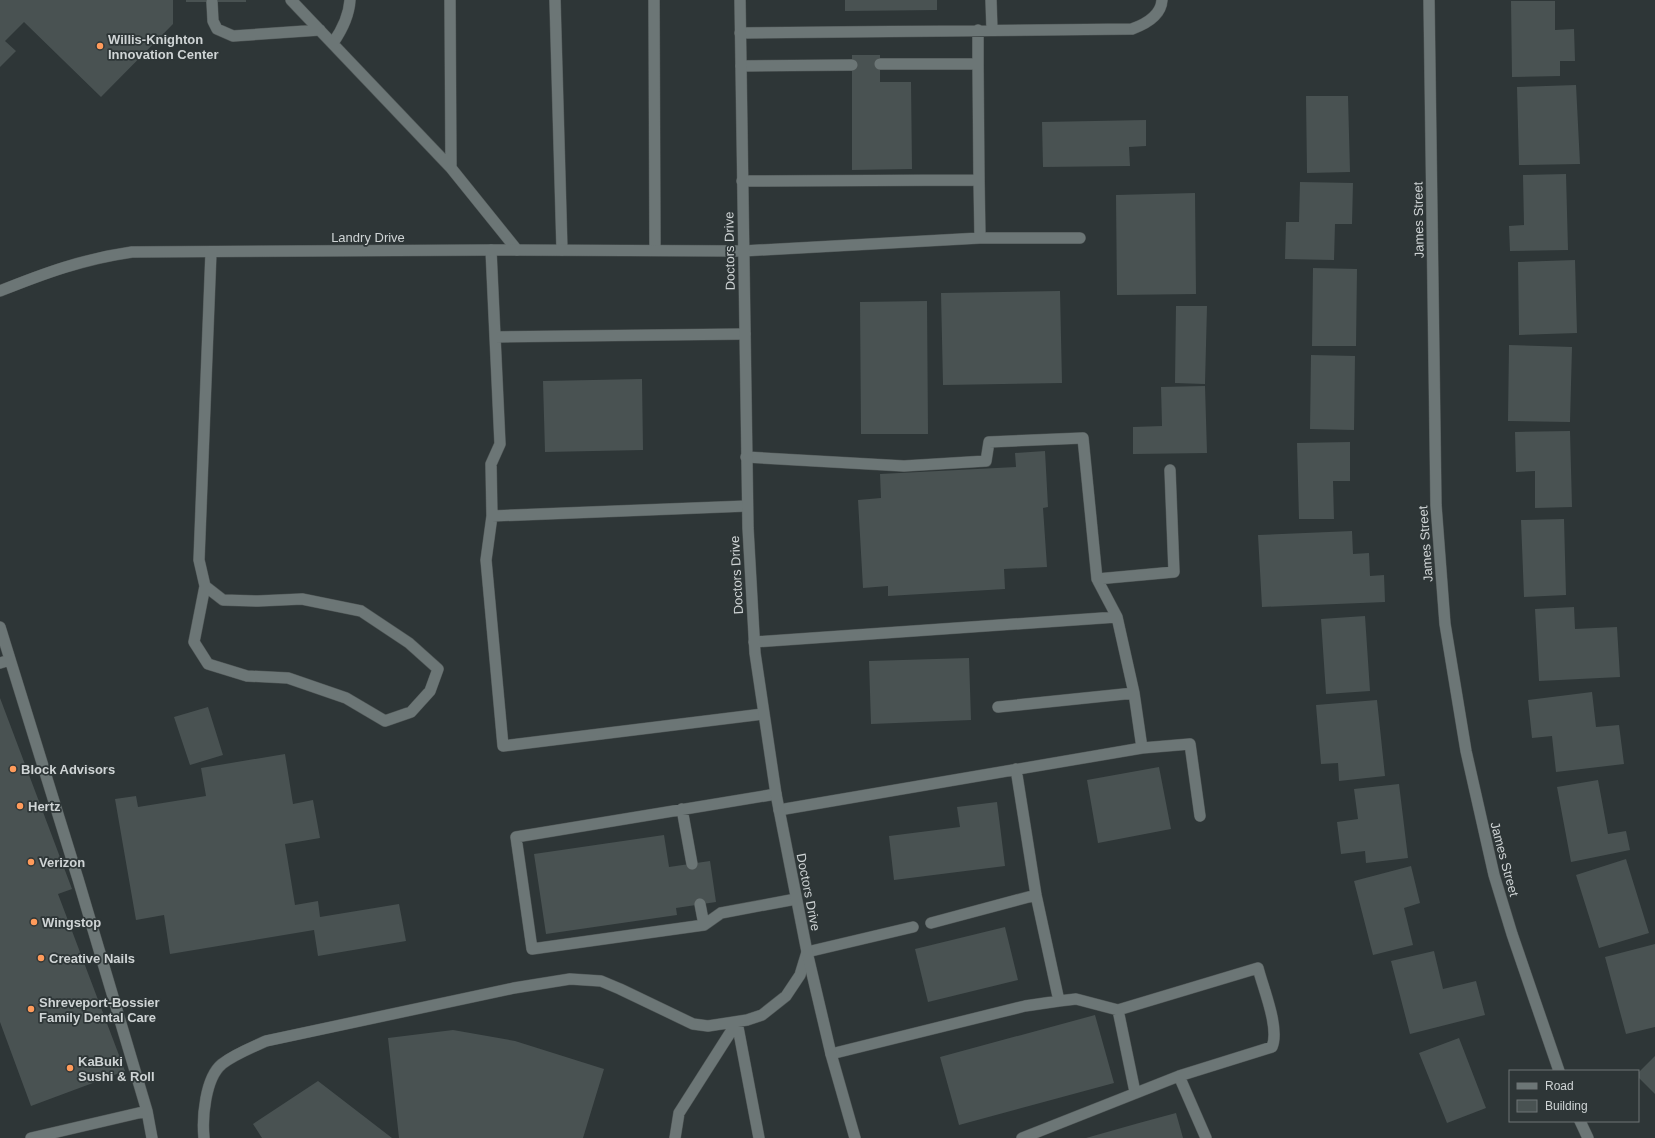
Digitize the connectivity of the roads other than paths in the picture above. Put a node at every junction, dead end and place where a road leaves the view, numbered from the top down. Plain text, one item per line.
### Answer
1 (291, 0) edge
2 (350, 0) edge
3 (450, 0) edge
4 (555, 0) edge
5 (654, 0) edge
6 (740, 0) edge
7 (992, 0) edge
8 (1162, 0) edge
9 (1429, 0) edge
10 (212, 2) dead end
11 (320, 30) junction
12 (978, 30) junction
13 (992, 30) junction
14 (740, 33) junction
15 (333, 44) junction
16 (880, 64) dead end
17 (978, 64) junction
18 (852, 65) dead end
19 (741, 66) junction
20 (451, 168) junction
21 (979, 180) junction
22 (742, 181) junction
23 (980, 238) junction
24 (1080, 238) dead end
25 (491, 250) junction
26 (517, 250) junction
27 (562, 250) junction
28 (655, 250) junction
29 (743, 251) junction
30 (211, 252) junction
31 (0, 291) edge
32 (745, 334) junction
33 (495, 337) junction
34 (746, 457) junction
35 (1170, 470) dead end
36 (747, 506) junction
37 (492, 516) junction
38 (1097, 580) junction
39 (205, 586) junction
40 (1117, 617) junction
41 (0, 627) edge
42 (754, 642) junction
43 (5, 662) edge
44 (1134, 693) junction
45 (998, 708) dead end
46 (763, 714) junction
47 (1142, 748) junction
48 (1016, 769) junction
49 (776, 794) junction
50 (682, 809) junction
51 (779, 810) junction
52 (1200, 816) dead end
53 (692, 864) dead end
54 (1036, 895) junction
55 (796, 899) junction
56 (700, 904) dead end
57 (931, 923) dead end
58 (704, 925) junction
59 (913, 927) dead end
60 (807, 952) junction
61 (1059, 1000) junction
62 (1118, 1010) junction
63 (737, 1022) junction
64 (831, 1054) junction
65 (1559, 1070) edge
66 (1179, 1076) junction
67 (1135, 1092) junction
68 (147, 1111) junction
69 (1580, 1122) edge
70 (31, 1138) edge
71 (152, 1138) edge
72 (204, 1138) edge
73 (675, 1138) edge
74 (759, 1138) edge
75 (855, 1138) edge
76 (1022, 1138) edge
77 (1206, 1138) edge
78 (1588, 1138) edge

1 - 11 street
2 - 15 street
3 - 20 street
4 - 27 street
5 - 28 street
6 - 14 street, Doctors Drive
7 - 13 street
8 - 13 street
9 - 65 street, James Street
10 - 11 street
11 - 15 street
12 - 13 street
12 - 14 street
12 - 17 street
14 - 19 street, Doctors Drive
15 - 20 street
16 - 17 street
17 - 21 street
18 - 19 street
19 - 22 street, Doctors Drive
20 - 26 street
21 - 22 street
21 - 23 street
22 - 29 street, Doctors Drive
23 - 24 street, Landry Drive
23 - 29 street, Landry Drive
25 - 26 street, Landry Drive
25 - 30 street, Landry Drive
25 - 33 street
26 - 27 street, Landry Drive
27 - 28 street, Landry Drive
28 - 29 street, Landry Drive
29 - 32 street, Doctors Drive
30 - 31 street, Landry Drive
30 - 39 street
32 - 33 street
32 - 34 street, Doctors Drive
33 - 37 street
34 - 36 street, Doctors Drive
34 - 38 street
35 - 38 street
36 - 37 street
36 - 42 street, Doctors Drive
37 - 46 street
38 - 40 street
39 - 39 street
40 - 42 street
40 - 44 street
41 - 43 street
42 - 46 street, Doctors Drive
43 - 68 street
44 - 45 street
44 - 47 street
46 - 49 street, Doctors Drive
47 - 48 street
47 - 52 street
48 - 51 street
48 - 54 street
49 - 50 street
49 - 51 street, Doctors Drive
50 - 53 street
50 - 58 street
51 - 55 street, Doctors Drive
54 - 57 street
54 - 61 street
55 - 58 street
55 - 60 street, Doctors Drive
56 - 58 street
59 - 60 street
60 - 63 street
60 - 64 street, Doctors Drive
61 - 62 street
61 - 64 street
62 - 66 street
62 - 67 street
63 - 72 street
63 - 73 street
63 - 74 street
64 - 75 street, Doctors Drive
66 - 67 street
66 - 77 street
67 - 76 street
68 - 70 street
68 - 71 street
69 - 78 street

